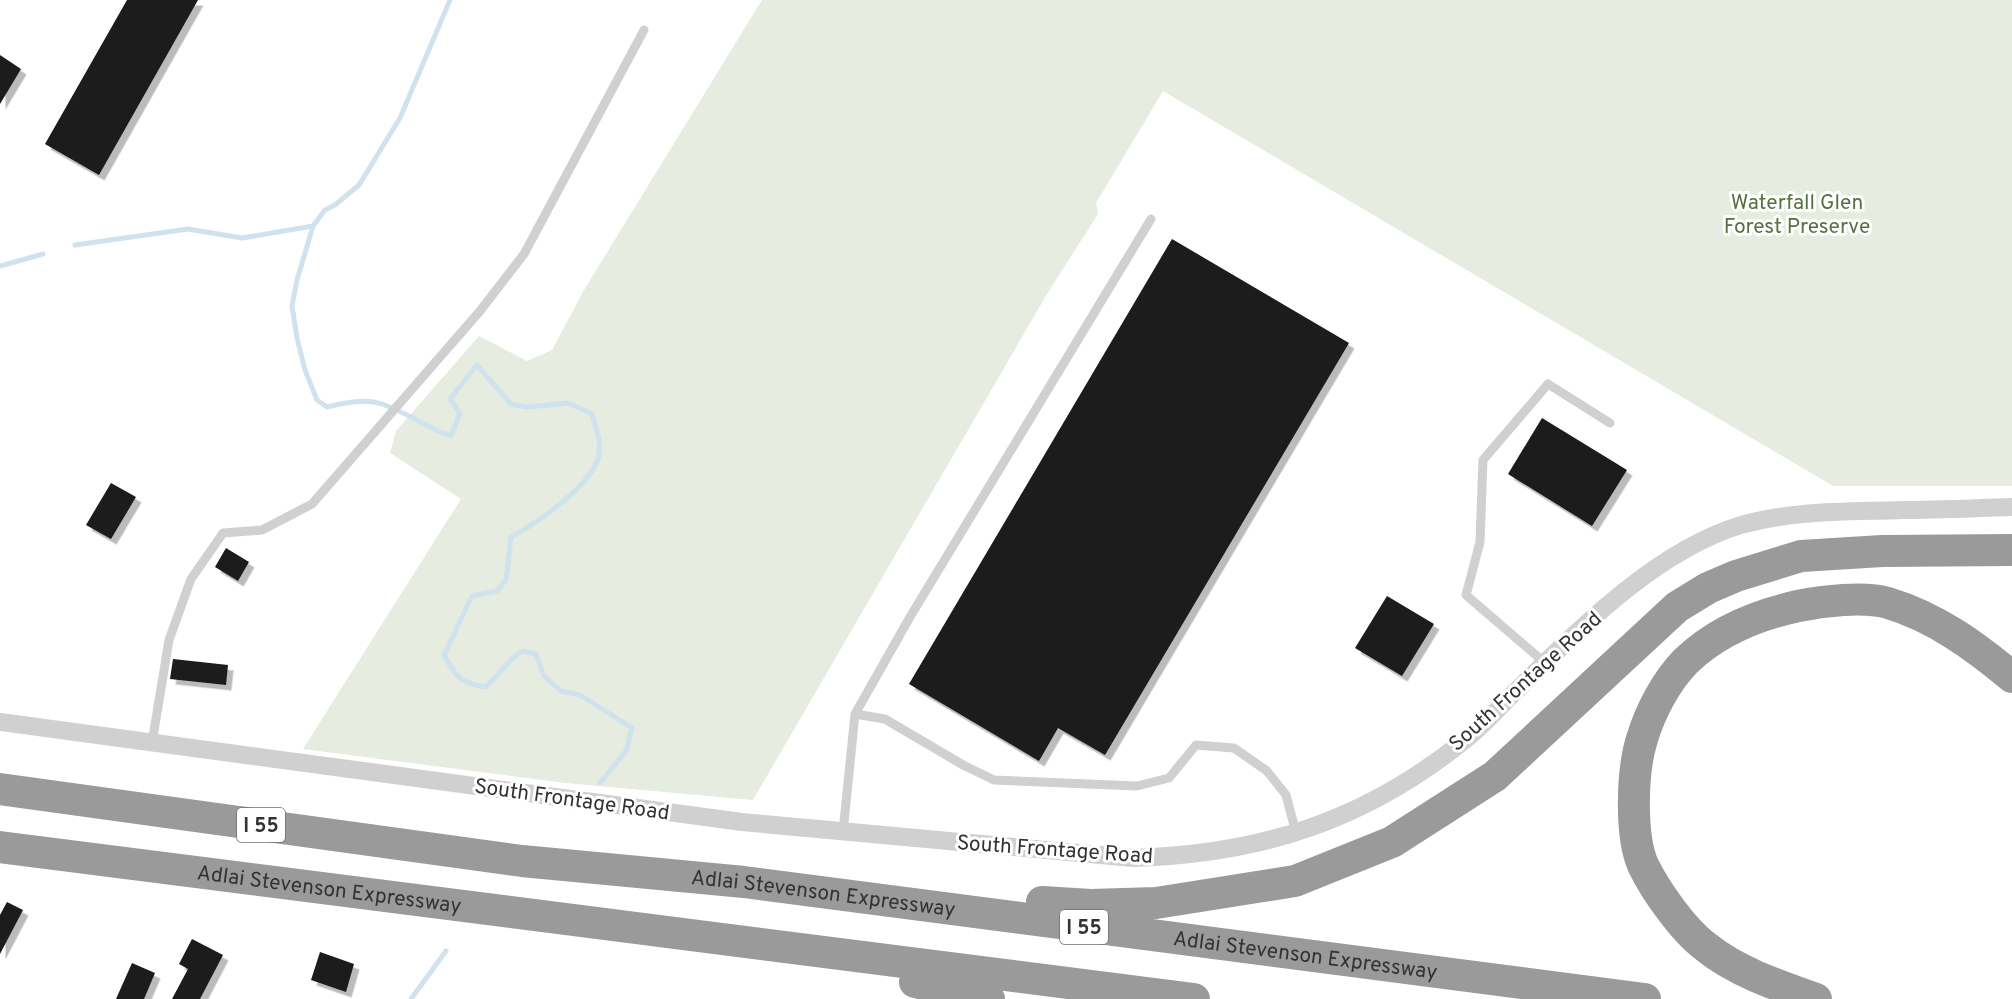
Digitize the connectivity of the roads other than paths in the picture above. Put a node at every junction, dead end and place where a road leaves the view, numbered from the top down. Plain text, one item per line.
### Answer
1 (644, 30) dead end
2 (1151, 219) dead end
3 (1610, 423) dead end
4 (2012, 507) edge
5 (2012, 550) edge
6 (1545, 663) junction
7 (2012, 676) edge
8 (855, 714) junction
9 (0, 722) edge
10 (152, 743) junction
11 (0, 789) edge
12 (843, 832) junction
13 (1296, 833) junction
14 (0, 847) edge
15 (744, 882) junction
16 (662, 930) junction
17 (989, 999) edge
18 (1194, 999) edge
19 (1645, 999) edge
20 (1816, 999) edge

1 - 10 lane
2 - 8 lane
3 - 6 lane
4 - 6 street, South Frontage Road
5 - 15 highway
6 - 13 street, South Frontage Road
7 - 20 highway
8 - 12 lane
8 - 13 lane
9 - 10 street, South Frontage Road
10 - 12 street, South Frontage Road
11 - 15 highway, Adlai Stevenson Expressway / I 55
12 - 13 street, South Frontage Road
14 - 16 highway, Adlai Stevenson Expressway
15 - 19 highway, Adlai Stevenson Expressway / I 55
16 - 17 highway
16 - 18 highway, Adlai Stevenson Expressway

